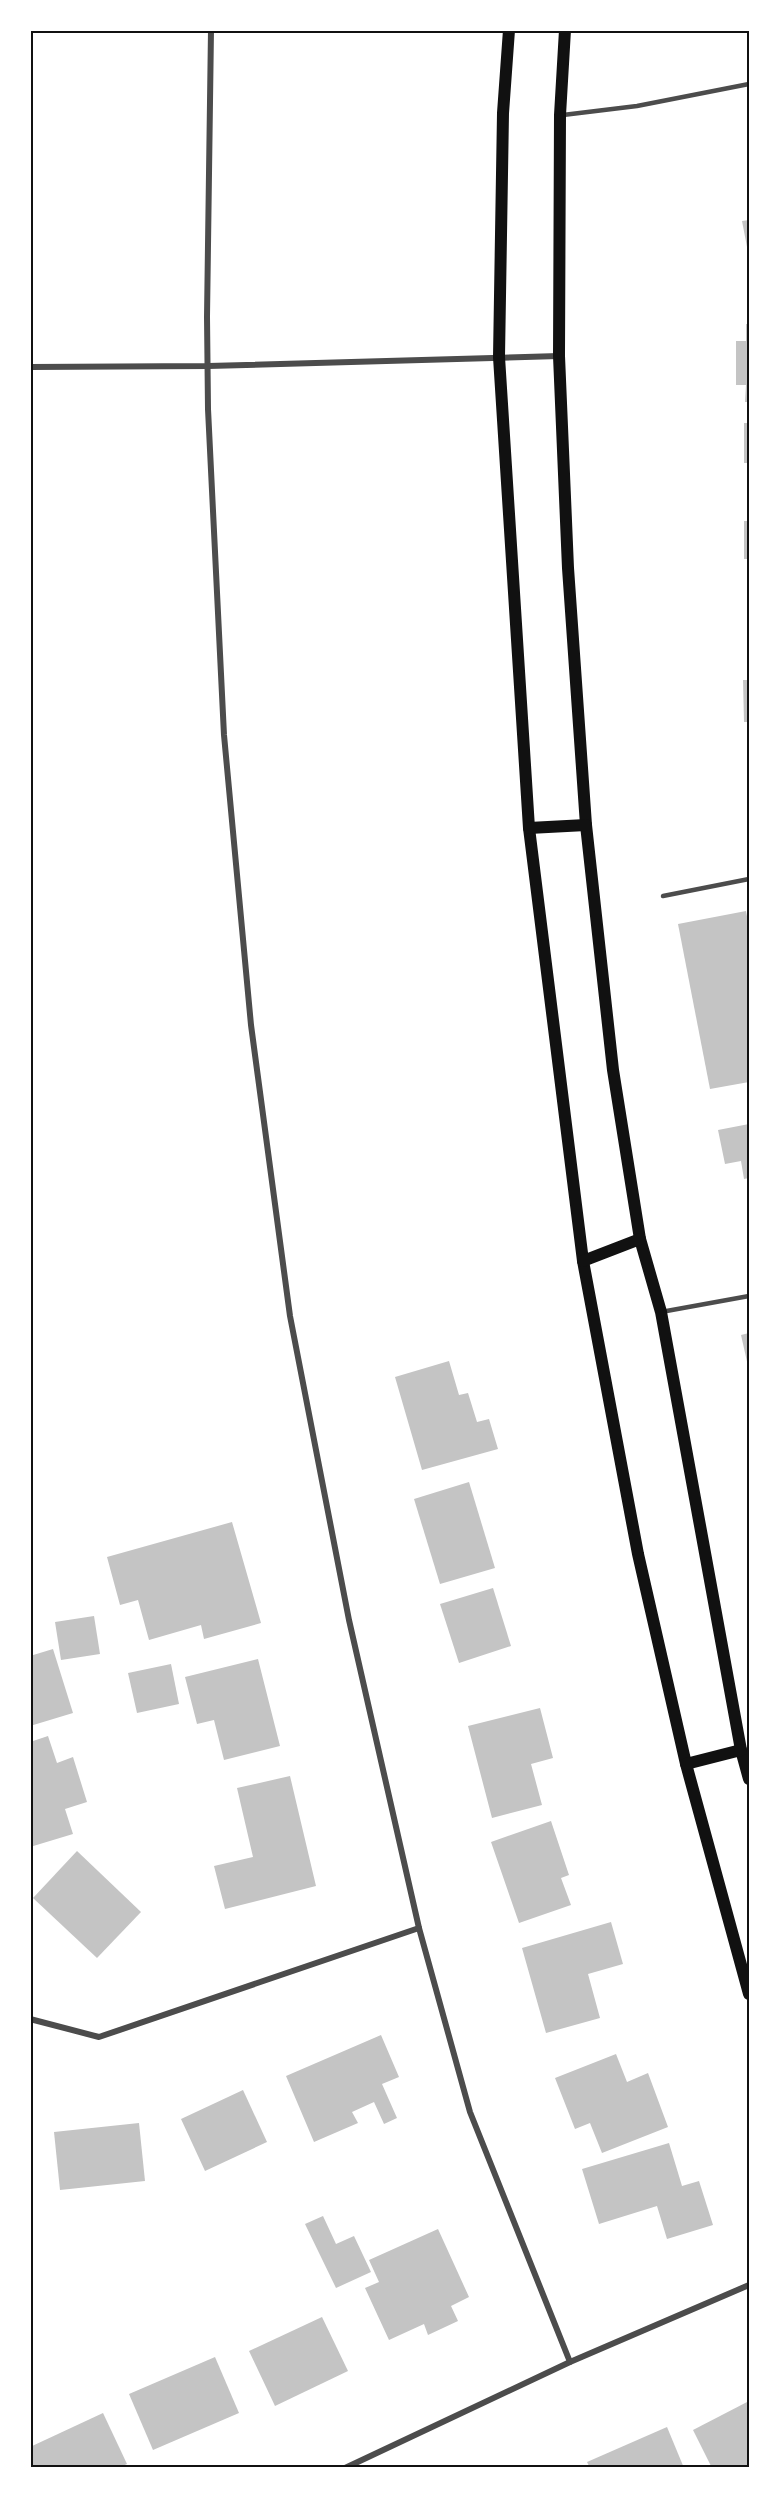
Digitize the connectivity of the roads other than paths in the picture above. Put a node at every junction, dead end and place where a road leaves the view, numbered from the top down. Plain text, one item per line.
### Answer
1 (211, 30) edge
2 (509, 30) edge
3 (565, 30) edge
4 (749, 84) edge
5 (560, 115) junction
6 (559, 356) junction
7 (499, 357) junction
8 (208, 366) junction
9 (30, 367) edge
10 (586, 825) junction
11 (529, 828) junction
12 (749, 879) edge
13 (663, 896) dead end
14 (640, 1239) junction
15 (582, 1261) junction
16 (749, 1296) edge
17 (662, 1312) junction
18 (741, 1750) junction
19 (686, 1764) junction
20 (749, 1779) edge
21 (419, 1928) junction
22 (749, 1994) edge
23 (30, 2019) edge
24 (749, 2285) edge
25 (570, 2362) junction
26 (345, 2468) edge

1 - 8 street
2 - 7 main road
3 - 5 main road
4 - 5 lane
5 - 6 main road
6 - 7 street
6 - 10 main road
7 - 8 street
7 - 11 main road
8 - 9 street
8 - 21 street
10 - 11 main road
10 - 14 main road
11 - 15 main road
12 - 13 lane
14 - 15 main road
14 - 17 main road
15 - 19 main road
16 - 17 lane
17 - 18 main road
18 - 19 main road
18 - 20 main road
19 - 22 main road
21 - 23 street
21 - 25 street
24 - 25 street
25 - 26 street

